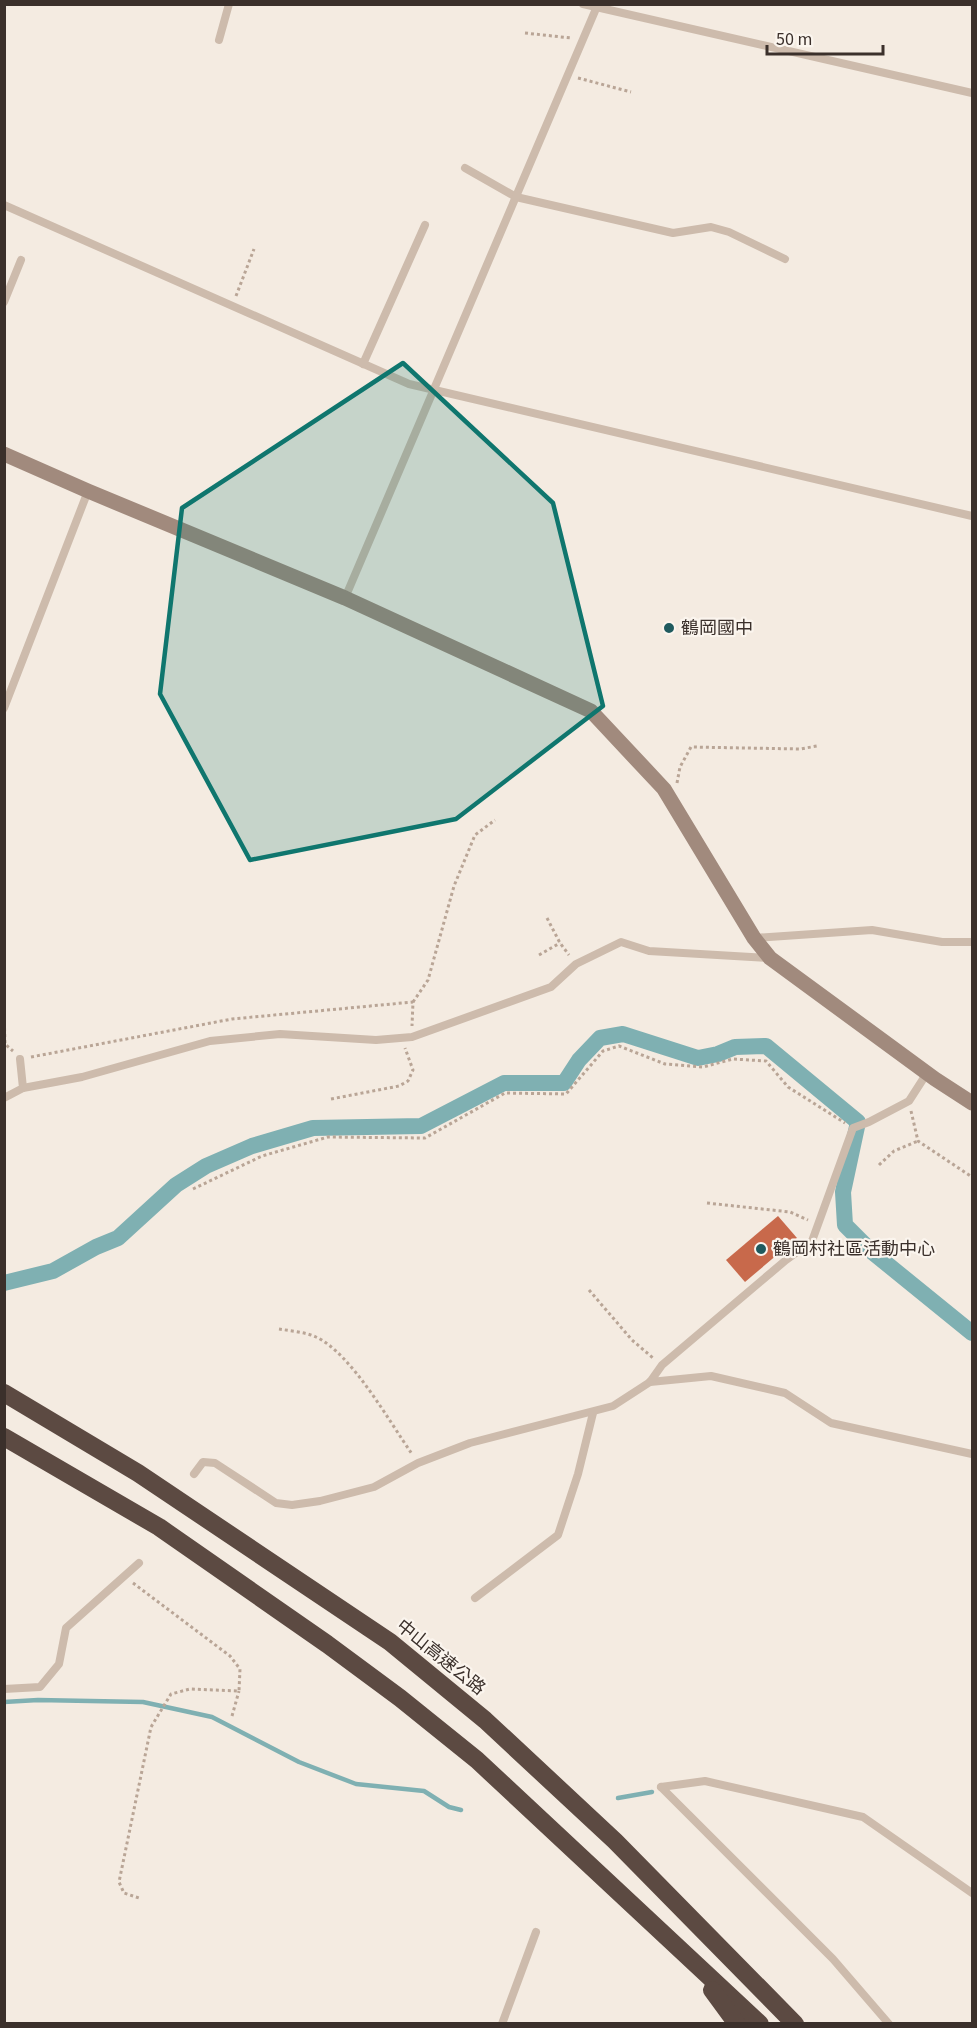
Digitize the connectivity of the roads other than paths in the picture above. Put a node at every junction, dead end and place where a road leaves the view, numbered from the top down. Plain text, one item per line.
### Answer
1 (229, 4) edge
2 (584, 4) edge
3 (598, 6) edge
4 (219, 40) dead end
5 (972, 93) edge
6 (465, 168) dead end
7 (516, 197) junction
8 (4, 205) edge
9 (425, 225) dead end
10 (785, 259) dead end
11 (21, 260) dead end
12 (4, 302) edge
13 (363, 364) junction
14 (434, 390) junction
15 (4, 454) edge
16 (87, 491) junction
17 (972, 516) edge
18 (345, 598) junction
19 (4, 708) edge
20 (754, 938) junction
21 (972, 942) edge
22 (770, 958) junction
23 (20, 1059) road end
24 (927, 1073) junction
25 (23, 1088) junction
26 (4, 1098) edge
27 (972, 1103) edge
28 (650, 1382) junction
29 (4, 1393) edge
30 (593, 1413) junction
31 (4, 1437) edge
32 (972, 1454) edge
33 (194, 1474) dead end
34 (139, 1563) dead end
35 (475, 1598) dead end
36 (4, 1689) edge
37 (972, 1893) edge
38 (536, 1932) dead end
39 (689, 1959) junction
40 (502, 2024) edge
41 (737, 2024) edge
42 (760, 2024) edge
43 (795, 2024) edge
44 (889, 2024) edge

1 - 4 lane
2 - 3 lane
3 - 5 lane
3 - 7 lane
6 - 7 lane
7 - 10 lane
7 - 14 lane
8 - 13 lane
9 - 13 lane
11 - 12 lane
13 - 14 lane
14 - 17 lane
14 - 18 lane
15 - 16 street
16 - 18 street
16 - 19 lane
18 - 20 street
20 - 21 lane
20 - 22 street
22 - 24 street
22 - 25 lane
23 - 25 lane
24 - 27 street
24 - 28 lane
25 - 26 lane
28 - 30 lane
28 - 32 lane
29 - 43 highway, 中山高速公路
30 - 33 lane
30 - 35 lane
31 - 39 highway
34 - 36 lane
37 - 44 lane
38 - 40 lane
39 - 41 highway
39 - 42 highway

